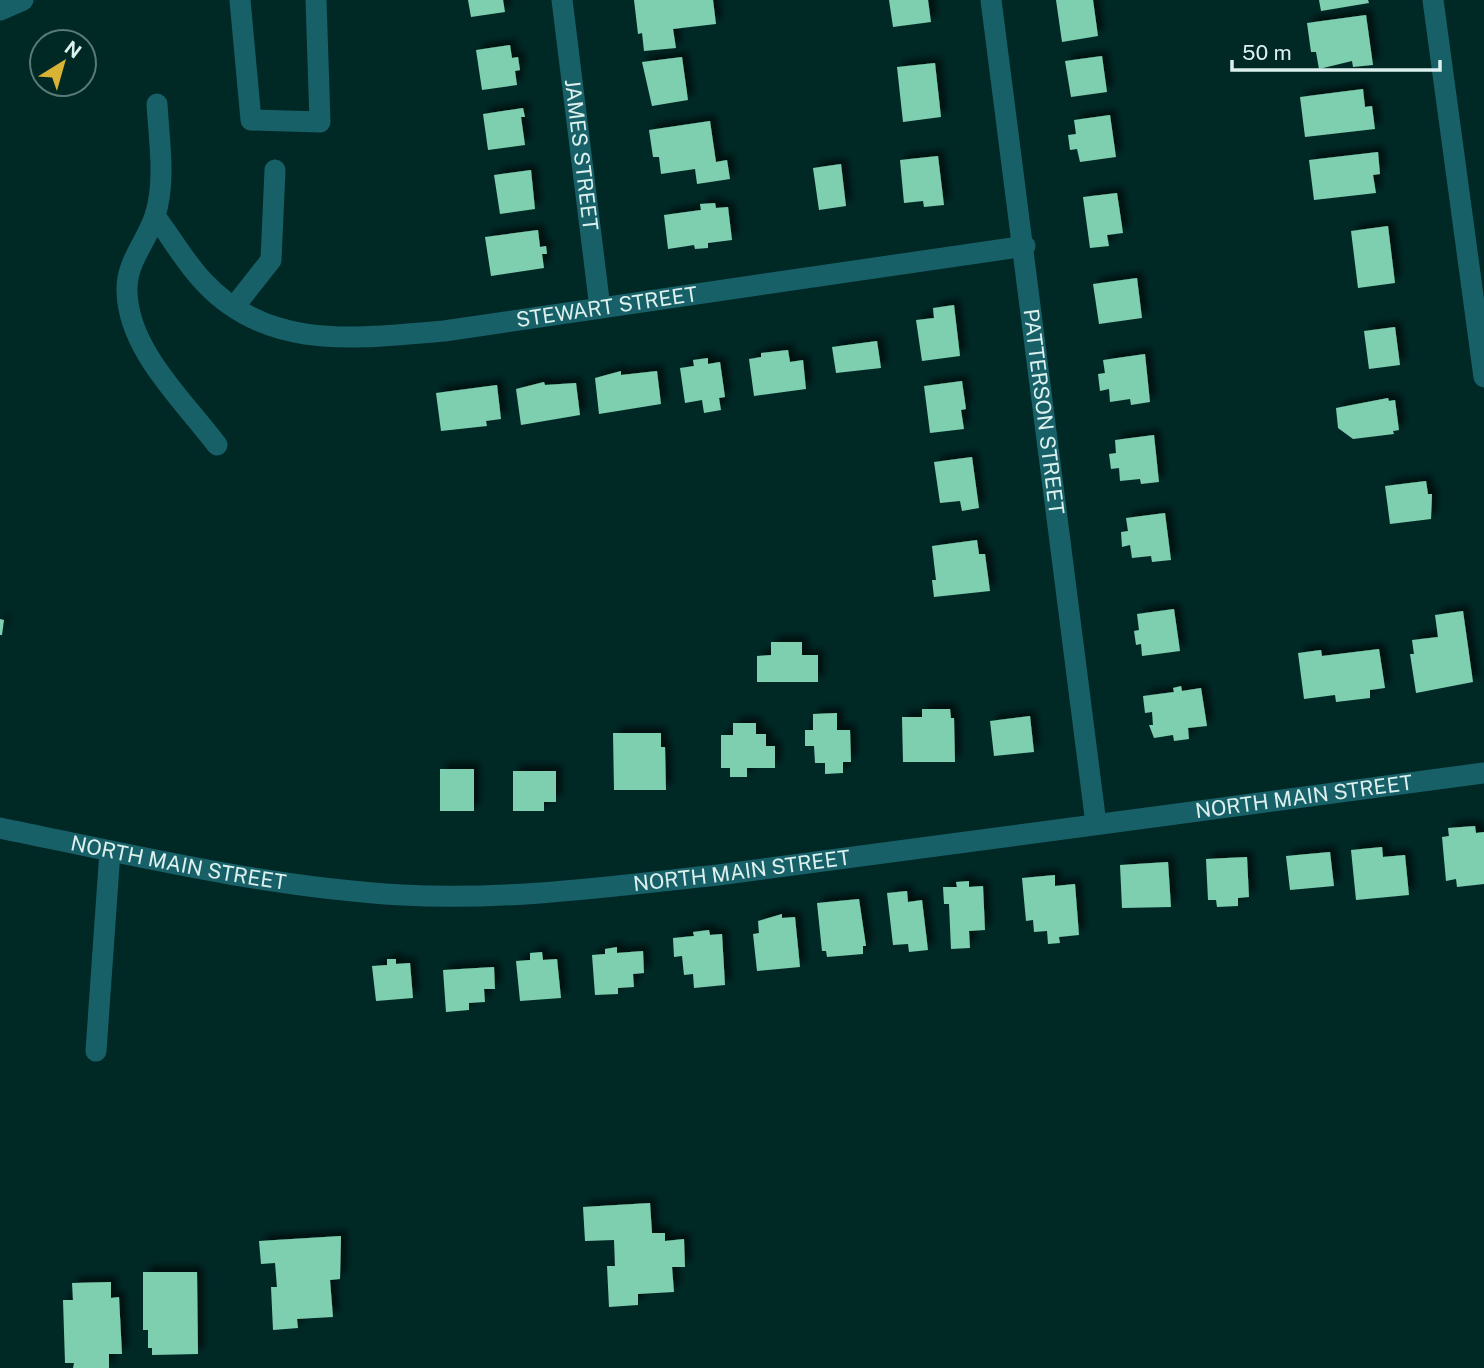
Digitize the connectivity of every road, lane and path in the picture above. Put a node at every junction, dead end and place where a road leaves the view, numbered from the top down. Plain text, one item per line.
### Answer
1 (23, 0) edge
2 (240, 0) edge
3 (316, 0) edge
4 (562, 0) edge
5 (991, 0) edge
6 (1433, 0) edge
7 (0, 10) edge
8 (157, 104) dead end
9 (275, 170) dead end
10 (155, 216) junction
11 (1025, 246) junction
12 (234, 307) junction
13 (600, 308) junction
14 (1484, 377) edge
15 (218, 445) dead end
16 (1484, 773) edge
17 (1096, 824) junction
18 (0, 828) edge
19 (110, 851) junction
20 (96, 1051) dead end

1 - 7 street
2 - 3 street
4 - 13 street, JAMES STREET
5 - 11 street, PATTERSON STREET
6 - 14 street
8 - 10 street
9 - 12 street
10 - 12 street, STEWART STREET
10 - 15 street
11 - 13 street, STEWART STREET
11 - 17 street, PATTERSON STREET
12 - 13 street, STEWART STREET
16 - 17 street, NORTH MAIN STREET
17 - 19 street, NORTH MAIN STREET
18 - 19 street, NORTH MAIN STREET
19 - 20 street

